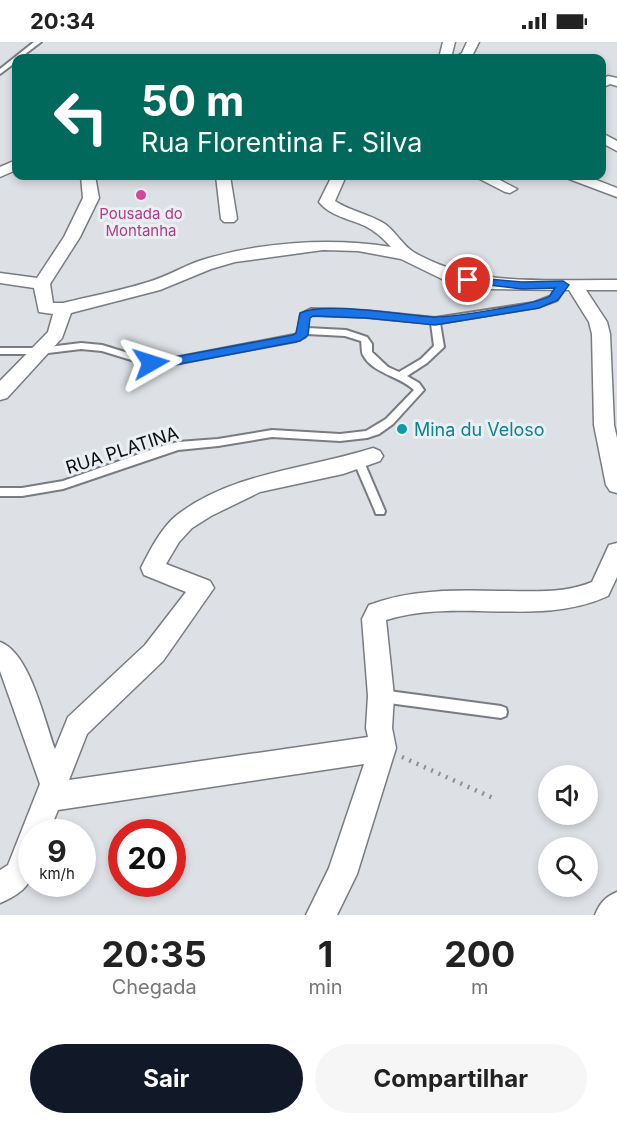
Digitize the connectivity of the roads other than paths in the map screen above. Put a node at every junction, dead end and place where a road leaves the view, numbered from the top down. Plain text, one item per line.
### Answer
1 (38, 42) edge
2 (23, 54) edge
3 (12, 63) edge
4 (0, 72) edge
5 (89, 180) edge
6 (102, 180) edge
7 (224, 180) edge
8 (337, 180) edge
9 (490, 180) edge
10 (584, 180) edge
11 (510, 189) dead end
12 (617, 193) edge
13 (91, 198) junction
14 (229, 219) dead end
15 (406, 255) junction
16 (0, 278) edge
17 (42, 284) junction
18 (569, 285) junction
19 (617, 285) edge
20 (63, 309) junction
21 (435, 321) junction
22 (303, 331) junction
23 (0, 351) edge
24 (40, 351) junction
25 (399, 377) junction
26 (0, 393) edge
27 (366, 459) joint
28 (617, 486) edge
29 (0, 492) edge
30 (380, 511) dead end
31 (617, 552) edge
32 (612, 587) edge
33 (0, 652) edge
34 (381, 696) junction
35 (501, 712) dead end
36 (383, 748) junction
37 (51, 790) junction
38 (40, 819) edge
39 (18, 875) edge
40 (0, 888) edge
41 (617, 907) edge
42 (321, 915) edge
43 (610, 915) edge

1 - 2 lane
3 - 4 lane
5 - 13 street
6 - 13 street
7 - 14 street
8 - 15 street
9 - 11 street
10 - 12 street
13 - 17 street
15 - 18 street
15 - 20 street
16 - 17 street
17 - 20 street
18 - 19 street
18 - 21 lane
18 - 28 street
20 - 24 street
21 - 22 lane
21 - 25 lane
22 - 24 lane
22 - 25 lane
23 - 24 lane
24 - 26 street
25 - 29 lane, RUA PLATINA
27 - 30 lane
27 - 37 street
31 - 32 street
32 - 34 street
33 - 37 street
34 - 35 lane
34 - 36 street
36 - 37 street
36 - 42 street
37 - 38 street
39 - 40 street
41 - 43 street

